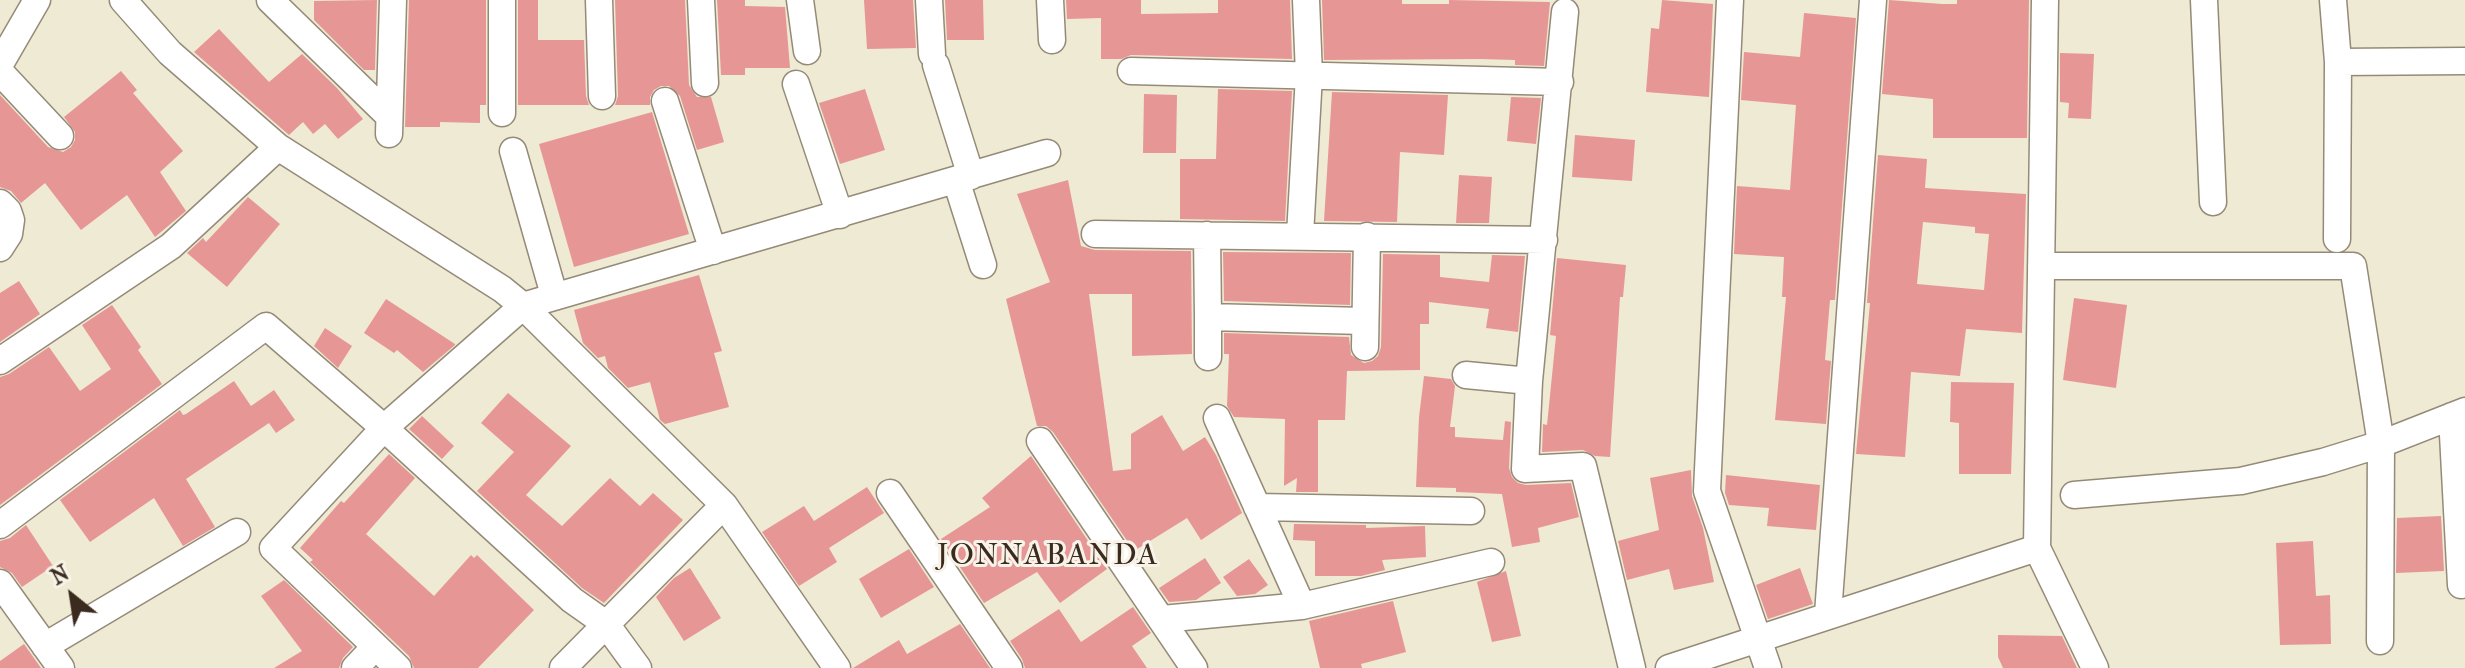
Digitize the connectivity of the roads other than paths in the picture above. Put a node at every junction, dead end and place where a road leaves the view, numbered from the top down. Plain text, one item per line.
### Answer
1 (37, 0) edge
2 (123, 0) edge
3 (393, 0) edge
4 (502, 0) edge
5 (599, 0) edge
6 (701, 0) edge
7 (800, 0) edge
8 (929, 0) edge
9 (1050, 0) edge
10 (1306, 0) edge
11 (1730, 0) edge
12 (1873, 0) edge
13 (2045, 0) edge
14 (2204, 0) edge
15 (2333, 0) edge
16 (281, 6) edge
17 (1565, 12) dead end
18 (1052, 40) dead end
19 (807, 51) dead end
20 (2465, 61) edge
21 (2338, 62) junction
22 (0, 64) edge
23 (1131, 71) dead end
24 (0, 72) edge
25 (1309, 75) junction
26 (1560, 82) junction
27 (705, 83) dead end
28 (796, 84) dead end
29 (602, 96) dead end
30 (665, 101) dead end
31 (502, 113) dead end
32 (60, 136) dead end
33 (278, 147) junction
34 (513, 151) dead end
35 (1047, 153) dead end
36 (963, 178) junction
37 (2213, 202) dead end
38 (0, 203) edge
39 (840, 215) junction
40 (1095, 234) dead end
41 (1207, 235) junction
42 (1300, 235) junction
43 (1367, 236) junction
44 (2337, 239) dead end
45 (1544, 240) junction
46 (0, 248) edge
47 (713, 251) junction
48 (983, 265) dead end
49 (2041, 266) junction
50 (554, 295) junction
51 (523, 306) junction
52 (1208, 317) junction
53 (1208, 357) dead end
54 (0, 361) edge
55 (1466, 375) dead end
56 (1529, 381) junction
57 (2459, 413) edge
58 (1217, 418) dead end
59 (384, 428) junction
60 (1040, 441) dead end
61 (2381, 444) junction
62 (890, 493) dead end
63 (2074, 495) dead end
64 (724, 505) junction
65 (1257, 507) junction
66 (1471, 511) dead end
67 (0, 525) edge
68 (237, 532) dead end
69 (2037, 548) junction
70 (1491, 562) dead end
71 (0, 583) edge
72 (2461, 585) dead end
73 (1302, 606) junction
74 (1828, 614) junction
75 (1162, 619) junction
76 (606, 624) junction
77 (1757, 638) junction
78 (2380, 641) dead end
79 (45, 646) junction
80 (375, 647) junction
81 (61, 668) edge
82 (355, 668) edge
83 (398, 668) edge
84 (563, 668) edge
85 (638, 668) edge
86 (837, 668) edge
87 (1009, 668) edge
88 (1194, 668) edge
89 (1632, 668) edge
90 (1669, 668) edge
91 (1768, 668) edge
92 (2095, 668) edge

1 - 22 street
2 - 33 street
3 - 16 street
4 - 31 street
5 - 29 street
6 - 27 street
7 - 19 street
8 - 36 street
9 - 18 street
10 - 25 street
11 - 77 street
12 - 74 street
13 - 49 street
14 - 37 street
15 - 21 street
17 - 26 street
20 - 21 street
21 - 44 street
23 - 25 street
24 - 32 street
25 - 26 street
25 - 42 street
26 - 45 street
28 - 39 street
30 - 47 street
33 - 51 street
33 - 54 street
34 - 50 street
35 - 36 street
36 - 39 street
36 - 48 street
38 - 46 street
39 - 47 street
40 - 41 street
41 - 42 street
41 - 52 street
42 - 43 street
43 - 45 street
43 - 52 street
45 - 56 street
47 - 50 street
49 - 61 street
49 - 69 street
50 - 51 street
51 - 59 street
51 - 64 street
52 - 53 street
55 - 56 street
56 - 89 street
57 - 61 street
57 - 72 street
58 - 65 street
59 - 67 street
59 - 76 street
59 - 80 street
60 - 75 street
61 - 63 street
61 - 78 street
62 - 87 street
64 - 76 street
64 - 86 street
65 - 66 street
65 - 73 street
68 - 79 street
69 - 74 street
69 - 92 street
70 - 73 street
71 - 79 street
73 - 75 street
74 - 77 street
75 - 88 street
76 - 84 street
76 - 85 street
77 - 90 street
77 - 91 street
79 - 81 street
80 - 82 street
80 - 83 street

